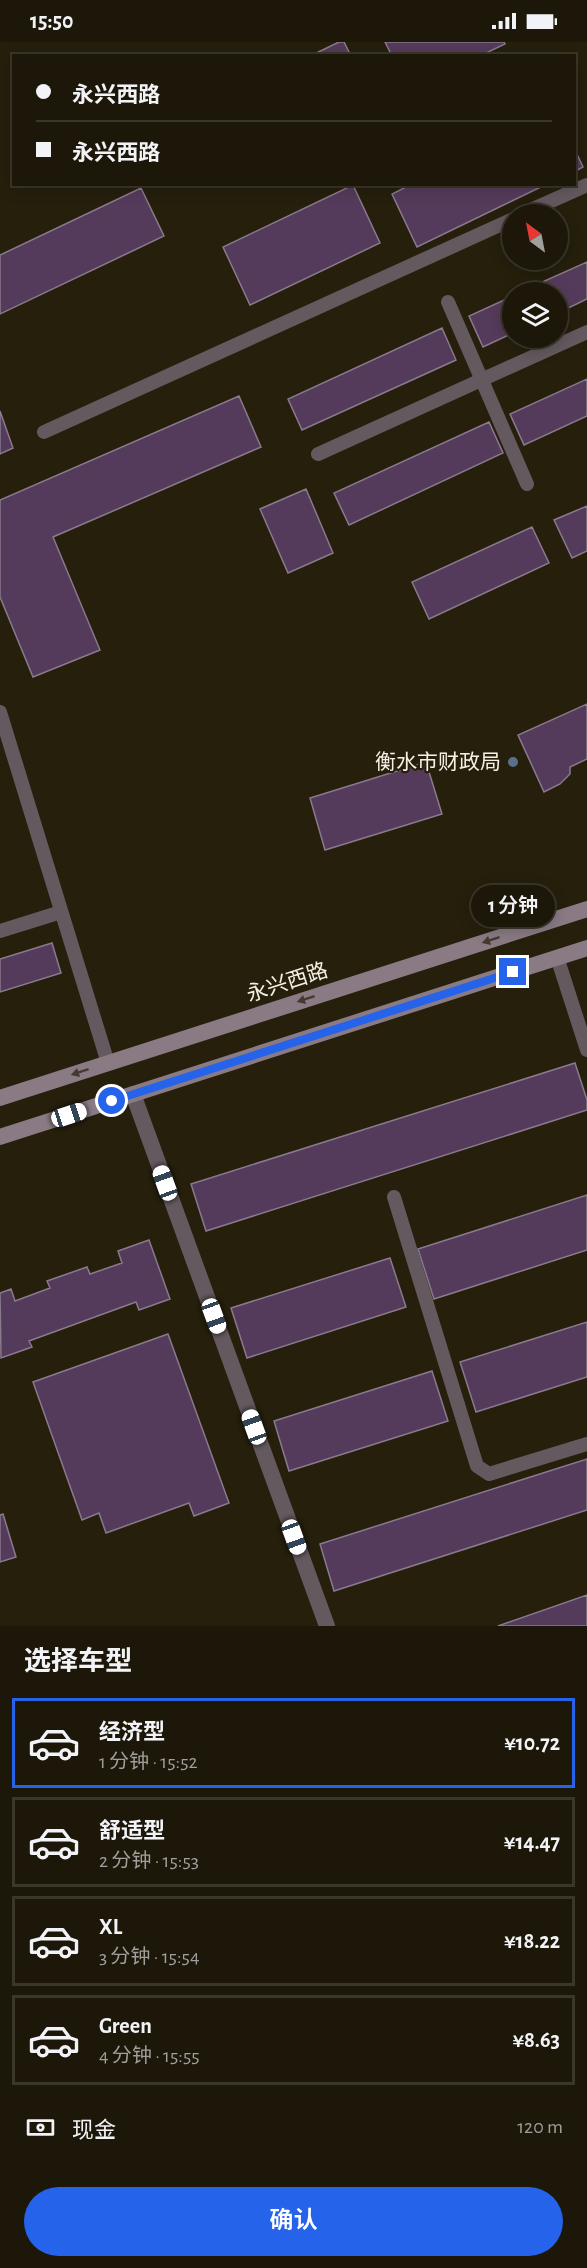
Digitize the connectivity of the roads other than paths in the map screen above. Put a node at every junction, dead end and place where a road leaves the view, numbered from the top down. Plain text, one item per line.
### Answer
1 (587, 185) edge
2 (544, 204) edge
3 (502, 224) edge
4 (448, 302) dead end
5 (587, 332) edge
6 (482, 380) junction
7 (44, 432) dead end
8 (318, 454) dead end
9 (527, 484) dead end
10 (0, 712) edge
11 (587, 909) edge
12 (61, 912) junction
13 (0, 932) edge
14 (587, 948) edge
15 (557, 957) junction
16 (587, 1050) edge
17 (108, 1063) junction
18 (133, 1094) junction
19 (0, 1098) edge
20 (0, 1137) edge
21 (393, 1197) dead end
22 (587, 1444) edge
23 (327, 1626) edge

1 - 2 lane
3 - 7 lane
4 - 6 lane
5 - 6 lane
6 - 8 lane
6 - 9 lane
10 - 12 lane
11 -> 17 main road, 永兴西路
12 - 13 lane
12 - 17 lane
14 - 15 main road
15 - 16 lane
15 - 18 main road
17 -> 19 main road, 永兴西路
18 - 20 main road
18 - 23 street
21 - 22 lane

